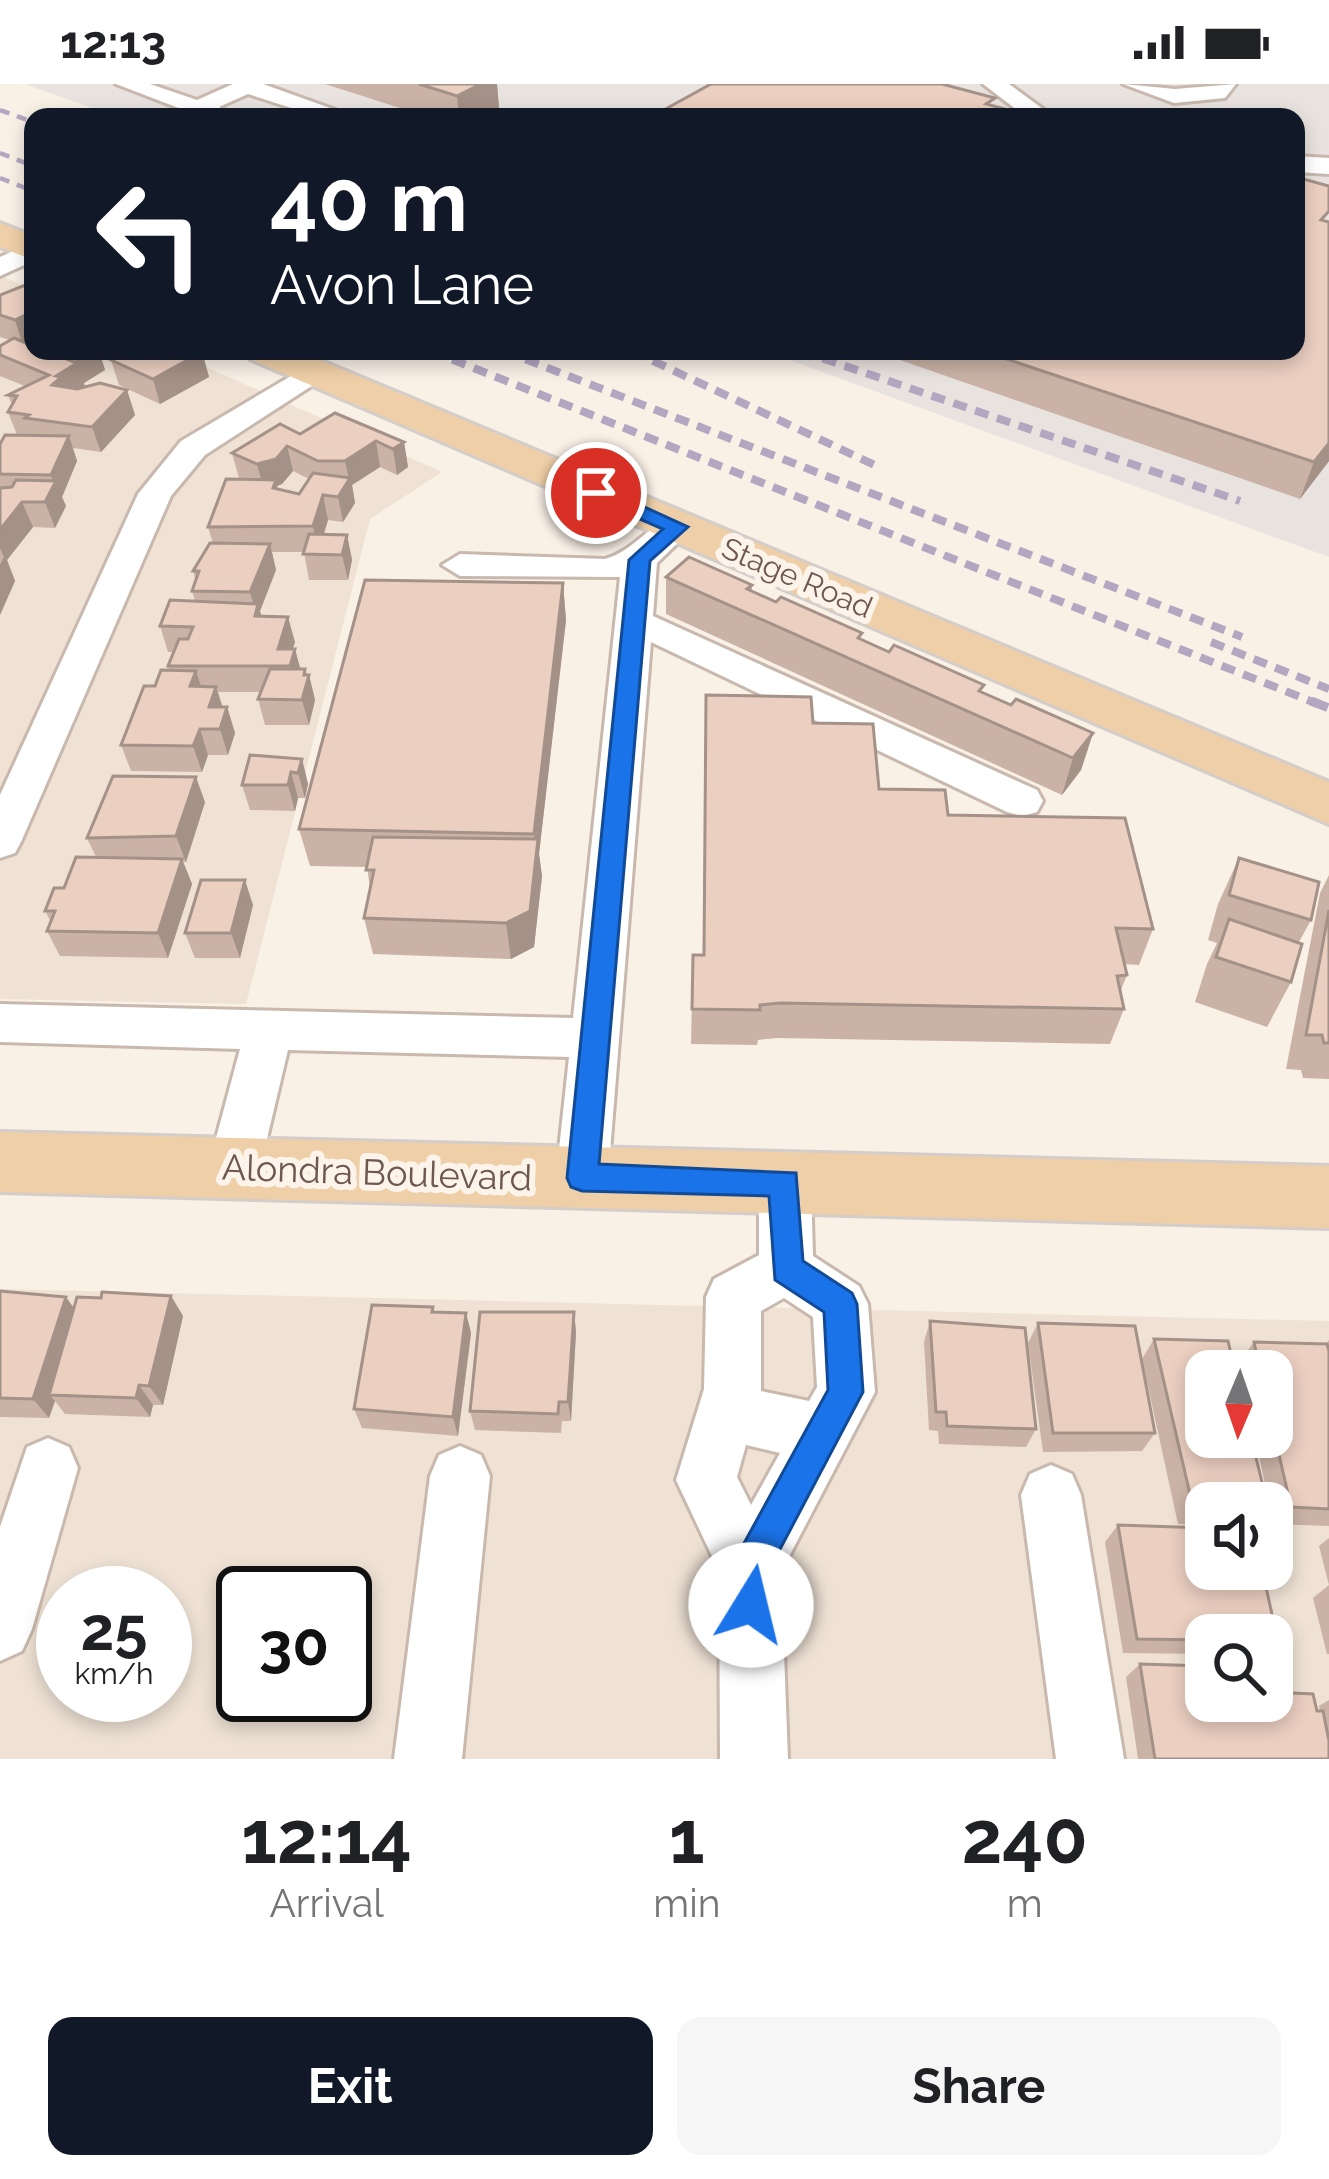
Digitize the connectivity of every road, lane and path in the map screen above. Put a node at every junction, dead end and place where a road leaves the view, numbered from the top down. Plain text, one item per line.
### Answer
1 (128, 84) edge
2 (994, 84) edge
3 (1134, 84) edge
4 (1226, 84) edge
5 (249, 85) edge
6 (198, 108) joint
7 (317, 108) edge
8 (1029, 108) edge
9 (284, 360) edge
10 (313, 373) junction
11 (677, 527) junction
12 (640, 560) junction
13 (460, 565) dead end
14 (633, 621) junction
15 (1022, 801) dead end
16 (1329, 804) edge
17 (0, 842) edge
18 (0, 1023) edge
19 (256, 1029) junction
20 (596, 1038) junction
21 (0, 1162) edge
22 (234, 1168) junction
23 (582, 1178) junction
24 (784, 1183) junction
25 (1329, 1197) edge
26 (787, 1269) junction
27 (726, 1412) junction
28 (823, 1433) junction
29 (48, 1468) dead end
30 (460, 1476) dead end
31 (1051, 1495) dead end
32 (750, 1567) junction
33 (0, 1629) edge
34 (428, 1759) edge
35 (754, 1759) edge
36 (1090, 1759) edge

1 - 6 street
2 - 8 street
3 - 4 street
5 - 6 street
5 - 7 street
9 - 10 main road, Stage Road
10 - 11 main road, Stage Road
10 - 17 street
11 - 12 street
11 - 16 main road, Stage Road
12 - 13 street
12 - 14 street
14 - 15 street
14 - 20 street
18 - 19 street
19 - 20 street
19 - 22 street
20 - 23 street
21 - 22 main road, Alondra Boulevard
22 - 23 main road, Alondra Boulevard
23 - 24 main road, Alondra Boulevard
24 - 25 main road, Alondra Boulevard
24 - 26 street
26 - 27 street
26 - 28 street
27 - 28 street
27 - 32 street
28 - 32 street
29 - 33 street
30 - 34 street
31 - 36 street
32 - 35 street

